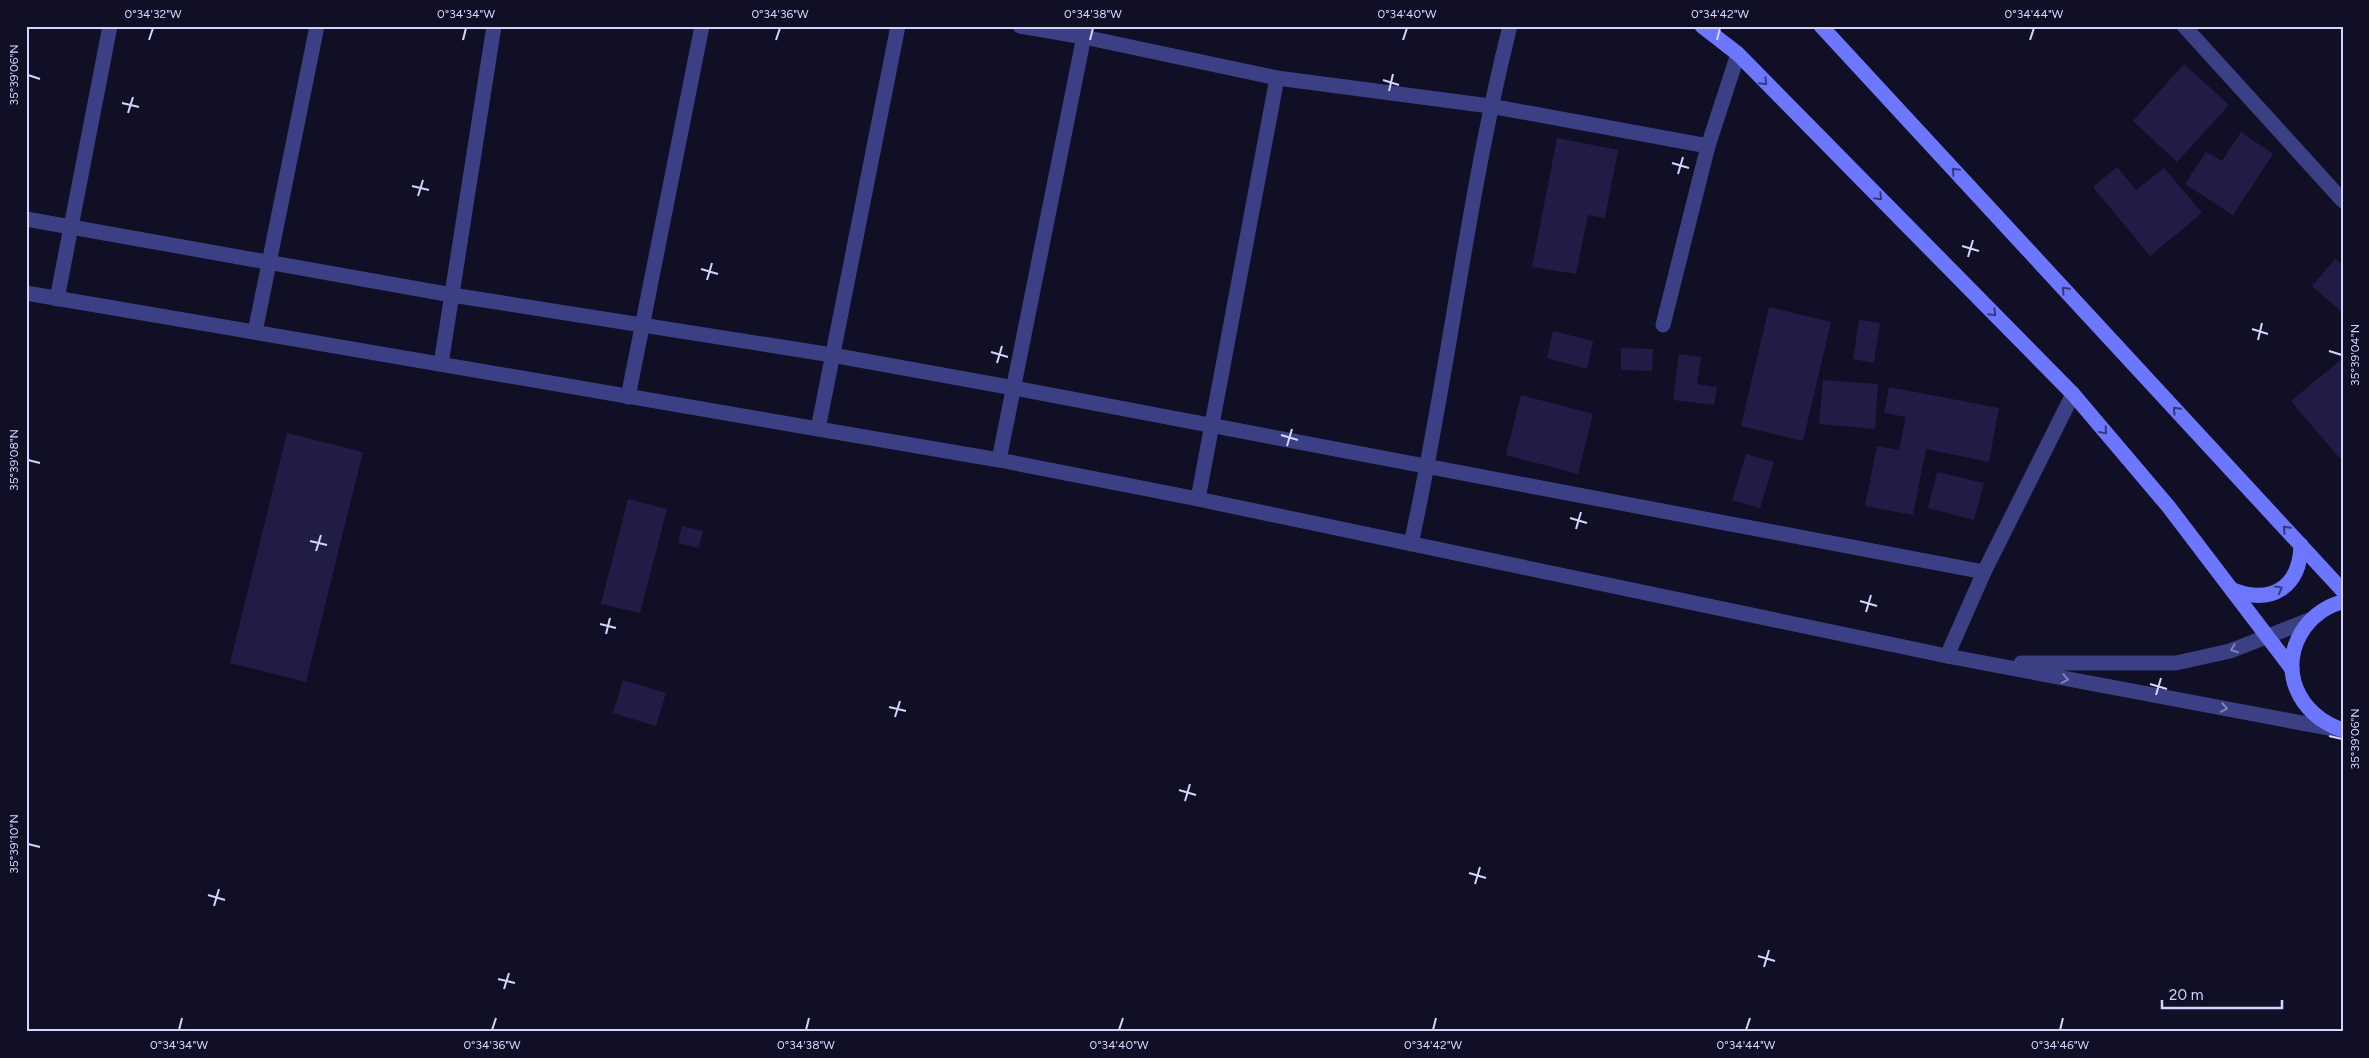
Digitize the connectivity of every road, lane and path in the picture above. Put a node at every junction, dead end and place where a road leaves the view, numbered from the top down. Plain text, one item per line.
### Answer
1 (110, 26) edge
2 (317, 26) edge
3 (494, 26) edge
4 (702, 26) edge
5 (898, 26) edge
6 (1020, 26) edge
7 (1510, 26) edge
8 (1702, 26) edge
9 (1821, 26) edge
10 (2184, 26) edge
11 (1085, 32) edge
12 (1738, 54) junction
13 (1276, 78) junction
14 (1490, 106) junction
15 (1708, 146) junction
16 (2343, 201) edge
17 (26, 219) edge
18 (71, 227) junction
19 (269, 263) junction
20 (26, 293) edge
21 (452, 295) junction
22 (57, 299) junction
23 (1664, 325) dead end
24 (642, 326) junction
25 (255, 332) junction
26 (832, 356) junction
27 (441, 364) junction
28 (1014, 388) junction
29 (2073, 394) junction
30 (628, 397) junction
31 (1212, 426) junction
32 (818, 429) junction
33 (1000, 460) junction
34 (1428, 466) junction
35 (1198, 498) junction
36 (1411, 544) junction
37 (2301, 545) junction
38 (1984, 572) junction
39 (2233, 590) junction
40 (2343, 590) edge
41 (2343, 602) edge
42 (2312, 619) junction
43 (2267, 635) junction
44 (1946, 656) junction
45 (1982, 663) junction
46 (2292, 669) junction
47 (2342, 730) edge

1 - 18 street
2 - 19 street
3 - 21 street
4 - 24 street
5 - 26 street
6 - 11 street
7 - 14 street
8 - 12 street
37 -> 9 street
10 - 16 street
11 - 13 street
11 - 28 street
12 - 15 street
12 -> 29 street
13 - 14 street
13 - 31 street
14 - 15 street
14 - 34 street
15 - 23 street
17 - 18 street
18 - 19 street
18 - 22 street
19 - 21 street
19 - 25 street
20 - 22 street
21 - 24 street
21 - 27 street
22 - 25 street
24 - 26 street
24 - 30 street
25 - 27 street
26 - 28 street
26 - 32 street
27 - 30 street
28 - 31 street
28 - 33 street
29 - 38 street
29 -> 39 street
30 - 32 street
31 - 34 street
31 - 35 street
32 - 33 street
33 - 35 street
34 - 36 street
34 - 38 street
35 - 36 street
36 - 44 street
39 -> 37 street
37 - 40 street
38 - 44 street
39 - 43 street
41 - 42 street
42 - 43 street
42 - 46 street
43 -> 45 street
43 - 46 street
44 - 45 street
45 -> 47 street
46 - 47 street

